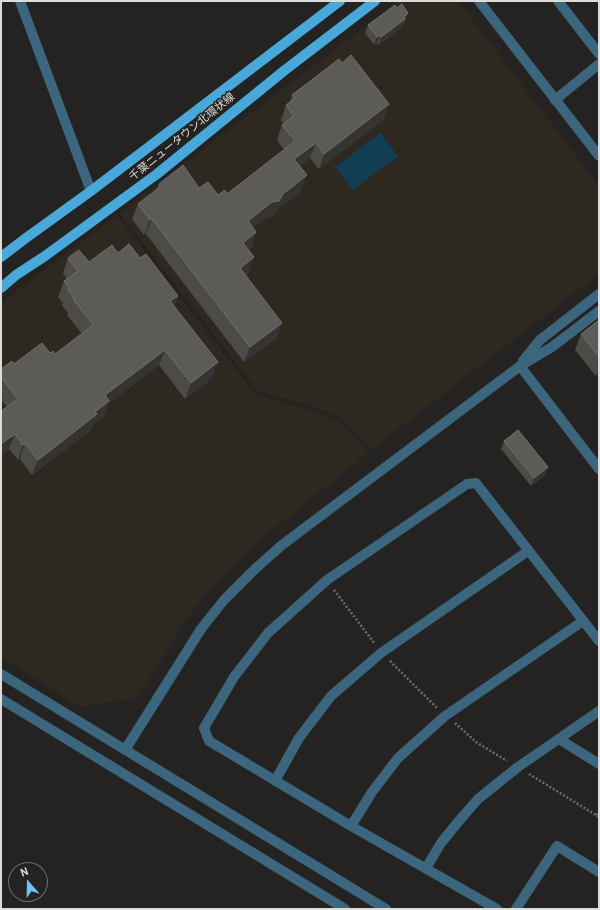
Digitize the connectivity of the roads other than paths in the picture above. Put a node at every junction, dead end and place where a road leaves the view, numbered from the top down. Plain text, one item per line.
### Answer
1 (20, 1) edge
2 (340, 1) edge
3 (375, 1) edge
4 (479, 1) edge
5 (558, 1) edge
6 (599, 54) edge
7 (599, 64) edge
8 (555, 100) junction
9 (599, 156) edge
10 (91, 191) junction
11 (1, 257) edge
12 (1, 288) edge
13 (599, 294) edge
14 (599, 311) edge
15 (520, 366) junction
16 (599, 469) edge
17 (528, 551) junction
18 (583, 621) junction
19 (599, 641) edge
20 (1, 674) edge
21 (1, 699) edge
22 (599, 711) edge
23 (559, 739) junction
24 (125, 750) junction
25 (599, 764) edge
26 (275, 781) junction
27 (351, 826) junction
28 (426, 868) junction
29 (599, 872) edge
30 (345, 909) edge
31 (386, 909) edge
32 (496, 909) edge
33 (516, 909) edge

1 - 10 street
2 - 10 main road, 千葉ニュータウン北環状線
3 - 12 main road, 千葉ニュータウン北環状線
4 - 8 street
5 - 6 street
7 - 8 street
8 - 9 street
10 - 11 main road, 千葉ニュータウン北環状線
13 - 15 street
14 - 15 street
15 - 16 street
15 - 24 street
17 - 18 street
17 - 26 street
17 - 26 street
18 - 19 street
18 - 27 street
20 - 24 street
21 - 30 street
22 - 23 street
23 - 25 street
23 - 28 street
24 - 31 street
26 - 27 street
27 - 28 street
28 - 32 street
29 - 33 street

